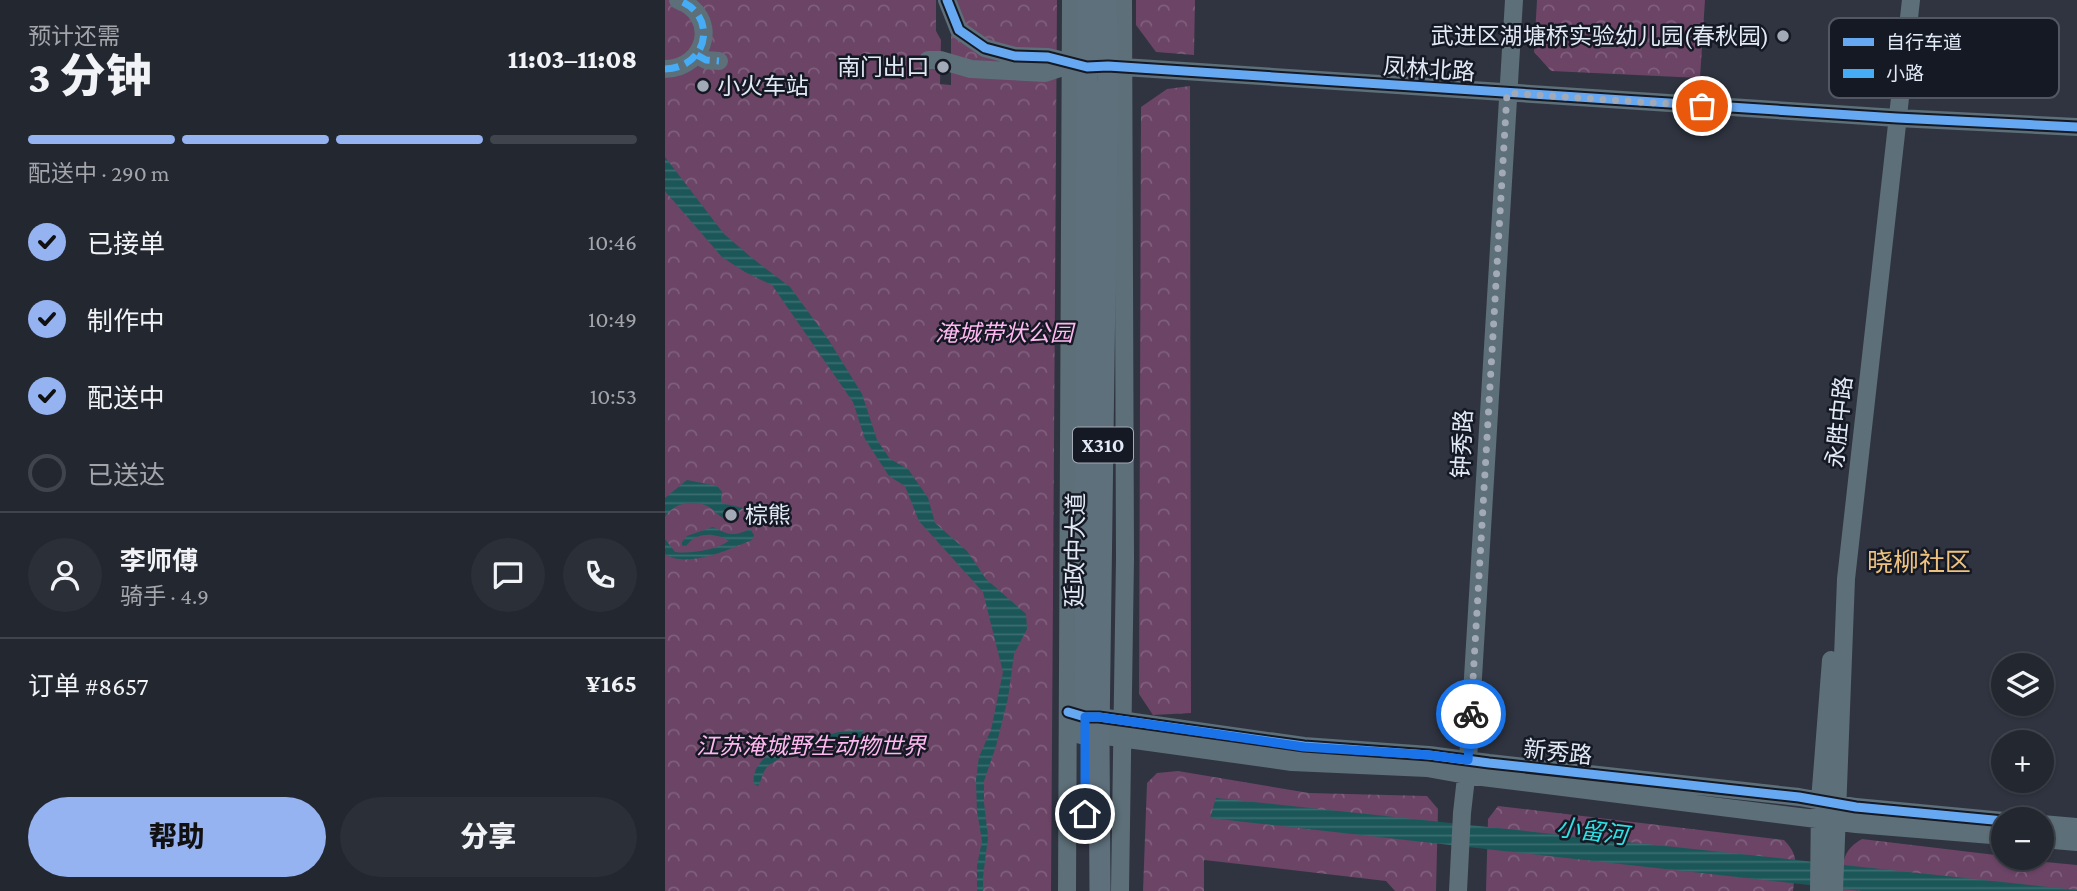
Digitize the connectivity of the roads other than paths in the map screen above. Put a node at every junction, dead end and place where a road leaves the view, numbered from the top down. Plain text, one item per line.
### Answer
1 (678, 0) edge
2 (947, 0) edge
3 (1071, 0) edge
4 (1087, 0) edge
5 (1106, 0) edge
6 (1123, 0) edge
7 (1514, 0) edge
8 (1911, 0) edge
9 (1909, 18) edge
10 (697, 55) junction
11 (928, 60) dead end
12 (719, 61) dead end
13 (1098, 66) junction
14 (665, 69) edge
15 (1507, 93) junction
16 (1899, 98) edge
17 (1897, 118) junction
18 (2077, 127) edge
19 (1123, 720) junction
20 (1084, 725) junction
21 (1122, 738) junction
22 (1467, 767) junction
23 (1828, 811) junction
24 (1991, 820) edge
25 (2054, 825) edge
26 (2077, 827) edge
27 (1991, 834) edge
28 (2054, 840) edge
29 (2077, 842) edge
30 (1826, 889) edge
31 (1067, 891) edge
32 (1086, 891) edge
33 (1100, 891) edge
34 (1120, 891) edge
35 (1458, 891) edge

1 - 10 street
2 - 13 street
3 - 13 street
4 - 13 main road, 延政中大道 / X310
5 - 13 main road, 延政中大道 / X310
6 - 13 street
7 - 15 street, 钟秀路
8 - 9 street, 永胜中路
10 - 12 street
10 - 14 street
11 - 13 street
13 - 15 street, 凤林北路
13 - 19 street
13 - 20 main road, 延政中大道 / X310
15 - 17 street, 凤林北路
15 - 22 street, 钟秀路
16 - 17 street, 永胜中路
17 - 18 street, 凤林北路
17 - 23 street, 永胜中路
19 - 20 street, 新秀路
19 - 21 street
19 - 22 street, 新秀路
20 - 21 street, 新秀路
20 - 31 street
20 - 32 main road, 延政中大道 / X310
20 - 33 main road, 延政中大道 / X310
21 - 22 street, 新秀路
21 - 34 street
22 - 23 street, 新秀路
22 - 35 street, 钟秀路
23 - 24 street, 新秀路
23 - 27 street, 新秀路
23 - 30 street, 永胜中路
25 - 26 street
28 - 29 street

